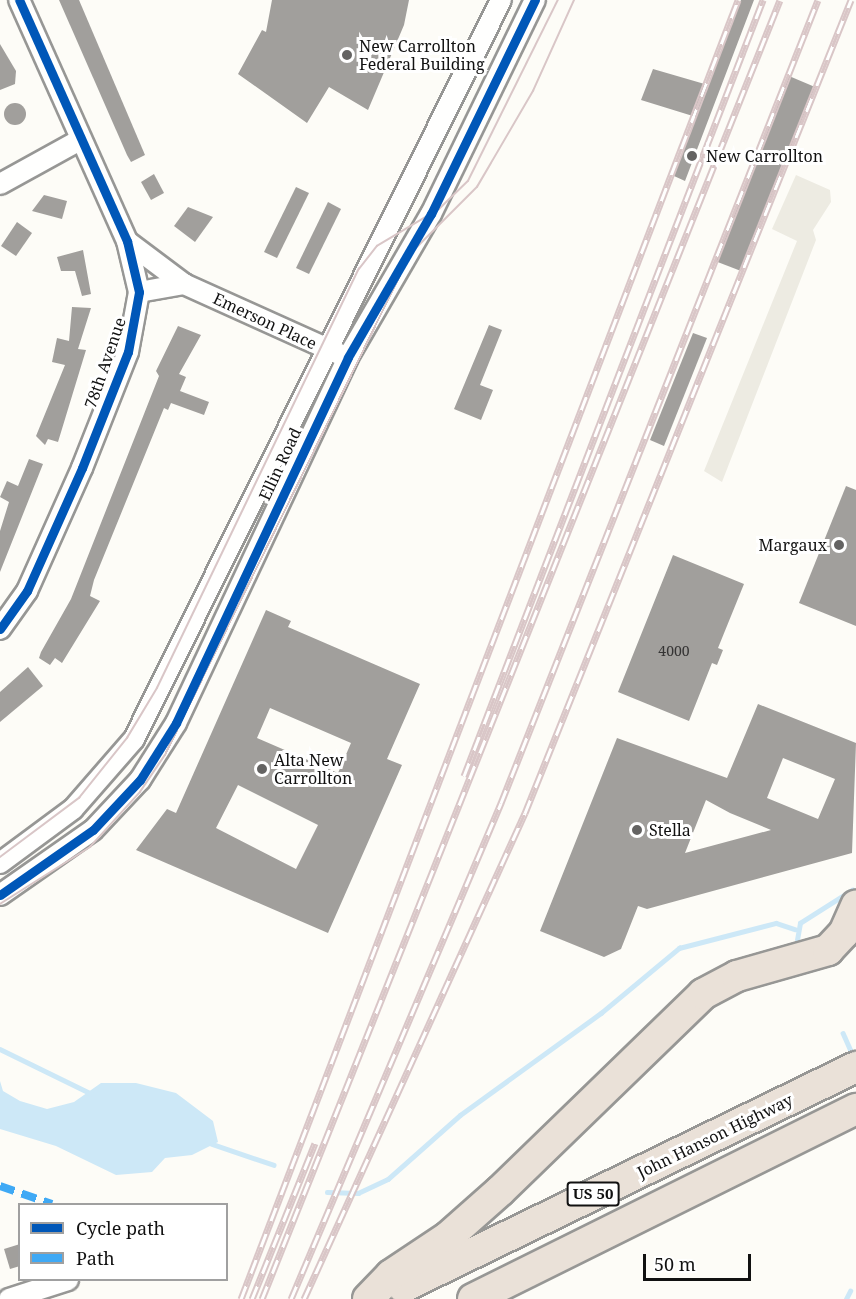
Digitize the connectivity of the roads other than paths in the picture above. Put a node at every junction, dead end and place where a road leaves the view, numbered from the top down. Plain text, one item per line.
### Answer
1 (19, 0) edge
2 (501, 0) edge
3 (536, 0) edge
4 (78, 141) junction
5 (0, 184) edge
6 (127, 241) junction
7 (184, 284) junction
8 (139, 292) junction
9 (329, 350) junction
10 (348, 357) junction
11 (0, 629) edge
12 (0, 863) edge
13 (0, 894) edge
14 (856, 906) edge
15 (856, 1067) edge
16 (856, 1109) edge
17 (65, 1281) edge
18 (9, 1299) edge
19 (368, 1299) edge
20 (379, 1299) edge
21 (473, 1299) edge

1 - 4 street, 78th Avenue
2 - 9 street, Ellin Road
3 - 10 street, Ellin Road
4 - 5 street
4 - 6 street, 78th Avenue
6 - 7 street, Emerson Place
6 - 8 street, 78th Avenue
7 - 8 street
7 - 9 street, Emerson Place
8 - 11 street, 78th Avenue
9 - 10 street, Emerson Place
9 - 12 street, Ellin Road
10 - 13 street, Ellin Road
14 - 19 highway
15 - 20 highway, John Hanson Highway / US 50
16 - 21 highway, US 50
17 - 18 street

